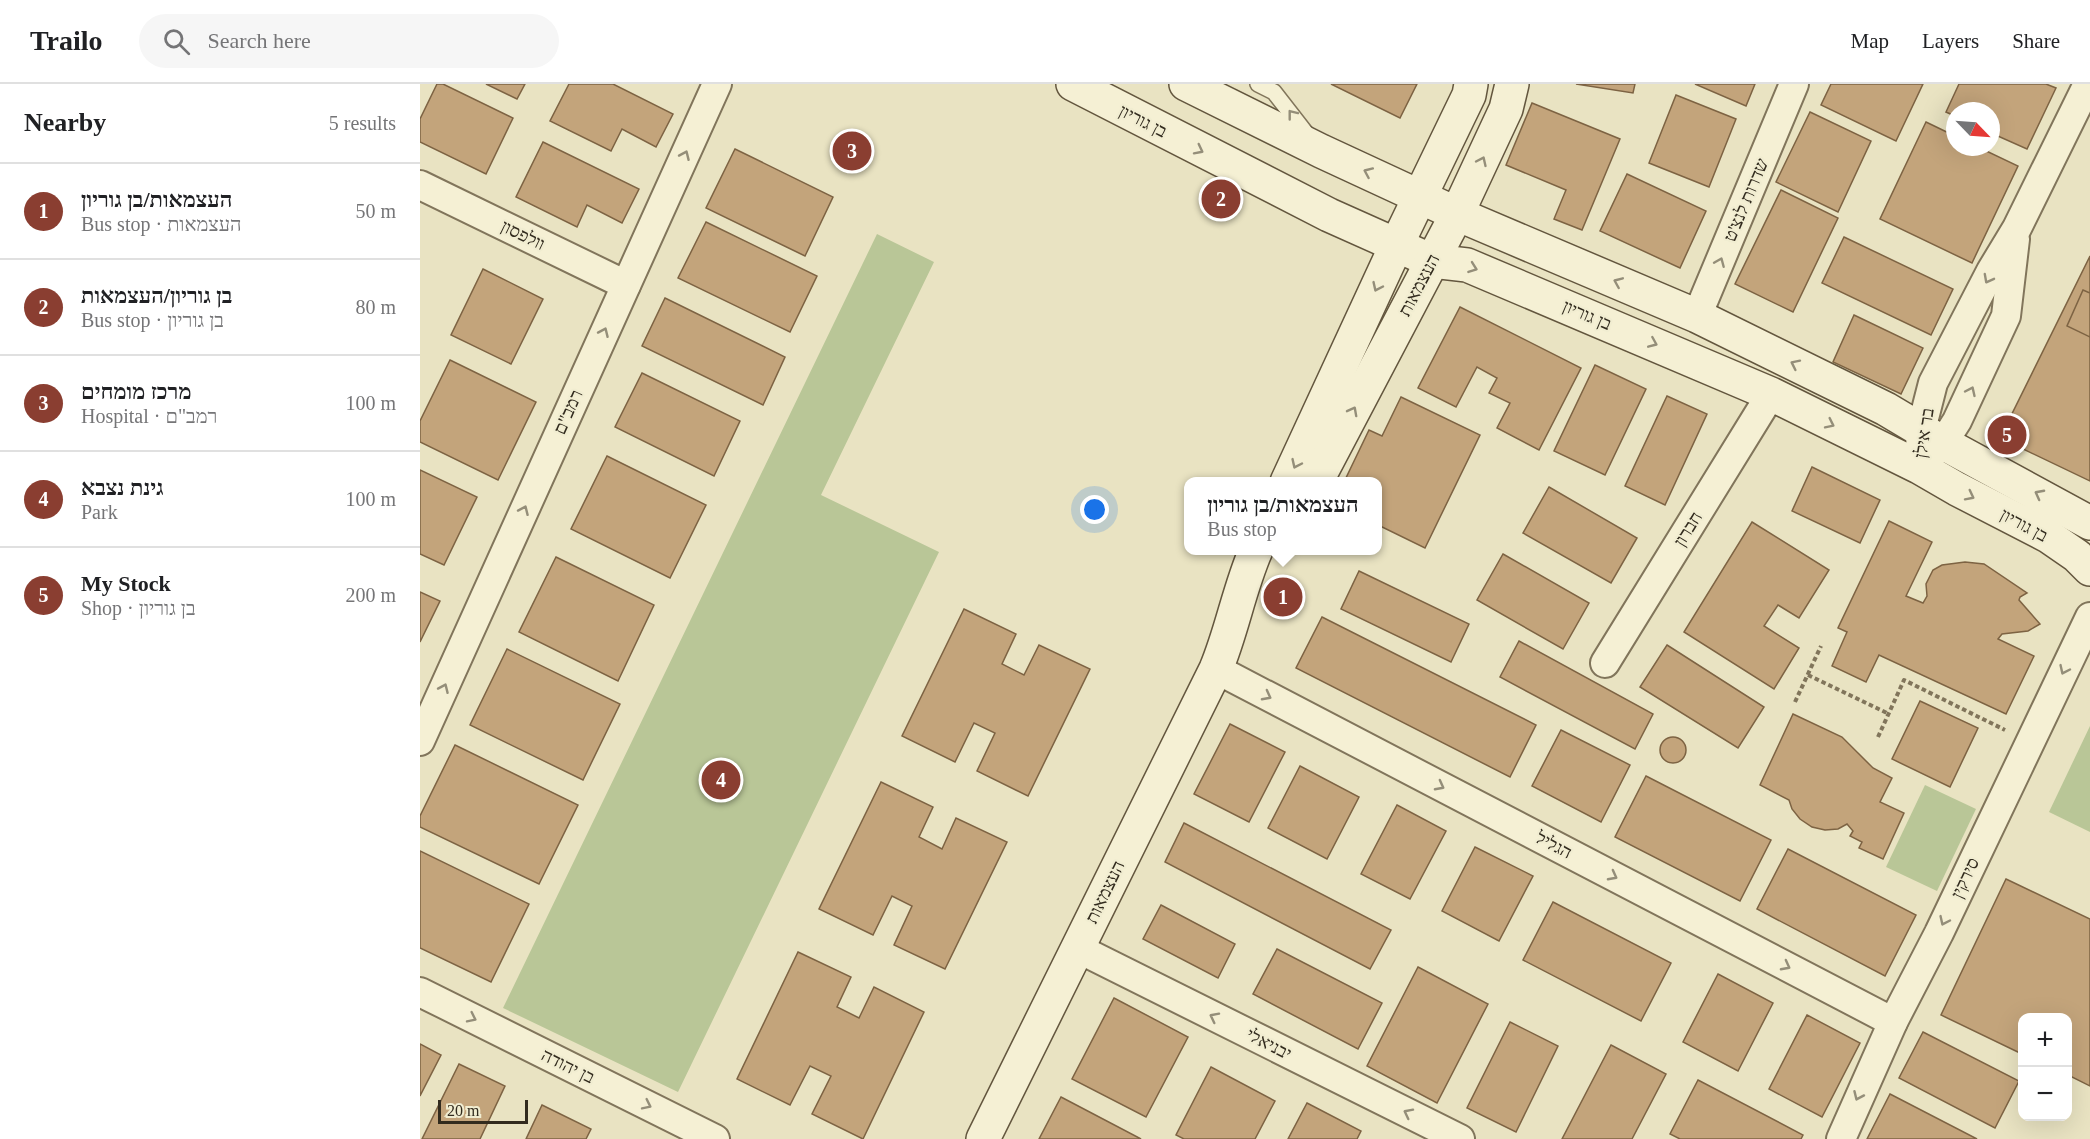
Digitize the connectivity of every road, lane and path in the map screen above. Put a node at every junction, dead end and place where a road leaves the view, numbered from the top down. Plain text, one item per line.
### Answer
1 (717, 84) edge
2 (1073, 84) edge
3 (1186, 84) edge
4 (1258, 84) edge
5 (1471, 84) edge
6 (1512, 84) edge
7 (1794, 84) edge
8 (2088, 84) edge
9 (1320, 151) junction
10 (420, 185) edge
11 (1421, 196) junction
12 (1458, 214) junction
13 (2017, 228) junction
14 (1397, 244) junction
15 (1432, 261) junction
16 (626, 285) junction
17 (1697, 316) junction
18 (1771, 394) junction
19 (1932, 436) junction
20 (1919, 467) junction
21 (1289, 477) edge
22 (1319, 477) edge
23 (2090, 523) edge
24 (1254, 555) edge
25 (1275, 555) edge
26 (2090, 569) edge
27 (2090, 617) edge
28 (1821, 646) dead end
29 (1221, 657) junction
30 (1605, 663) dead end
31 (1808, 675) junction
32 (1795, 702) dead end
33 (1889, 714) junction
34 (1878, 737) dead end
35 (420, 741) edge
36 (2030, 742) junction
37 (1077, 948) junction
38 (420, 992) edge
39 (1893, 1022) junction
40 (716, 1139) edge
41 (983, 1139) edge
42 (1460, 1139) edge
43 (1840, 1139) edge

16 -> 1 street, רמב"ם
2 -> 14 street, בן גוריון
3 - 9 street, בן גוריון
9 -> 4 lane
5 - 11 street, העצמאות
12 -> 6 street, העצמאות
17 -> 7 street, שדרות לנצ'ט
8 - 13 street, בר אילן
11 -> 9 street, בן גוריון
10 - 16 street, וולפסון
11 - 12 street, בן גוריון
11 - 14 street, העצמאות
12 - 15 street, העצמאות
17 -> 12 street, בן גוריון
13 -> 19 street, בר אילן
19 -> 13 street, בר אילן
14 - 15 street, בן גוריון
14 -> 21 street, העצמאות
15 -> 18 street, בן גוריון
22 -> 15 street, העצמאות
35 -> 16 street, רמב"ם
19 -> 17 street, בן גוריון
18 -> 20 street, בן גוריון
18 - 30 street, חברון
19 - 20 street, בר אילן
23 -> 19 street, בן גוריון
20 -> 26 street, בן גוריון
24 - 29 street, העצמאות
25 - 29 street, העצמאות
27 -> 36 street, סירקין
28 - 31 path
29 - 37 street, העצמאות
29 -> 39 street, הגליל
31 - 32 path
31 - 33 path
33 - 34 path
33 - 36 path
36 -> 39 street, סירקין
37 - 41 street, העצמאות
42 -> 37 street, יבניאלי
38 -> 40 street, בן יהודה
39 -> 43 street, סירקין

